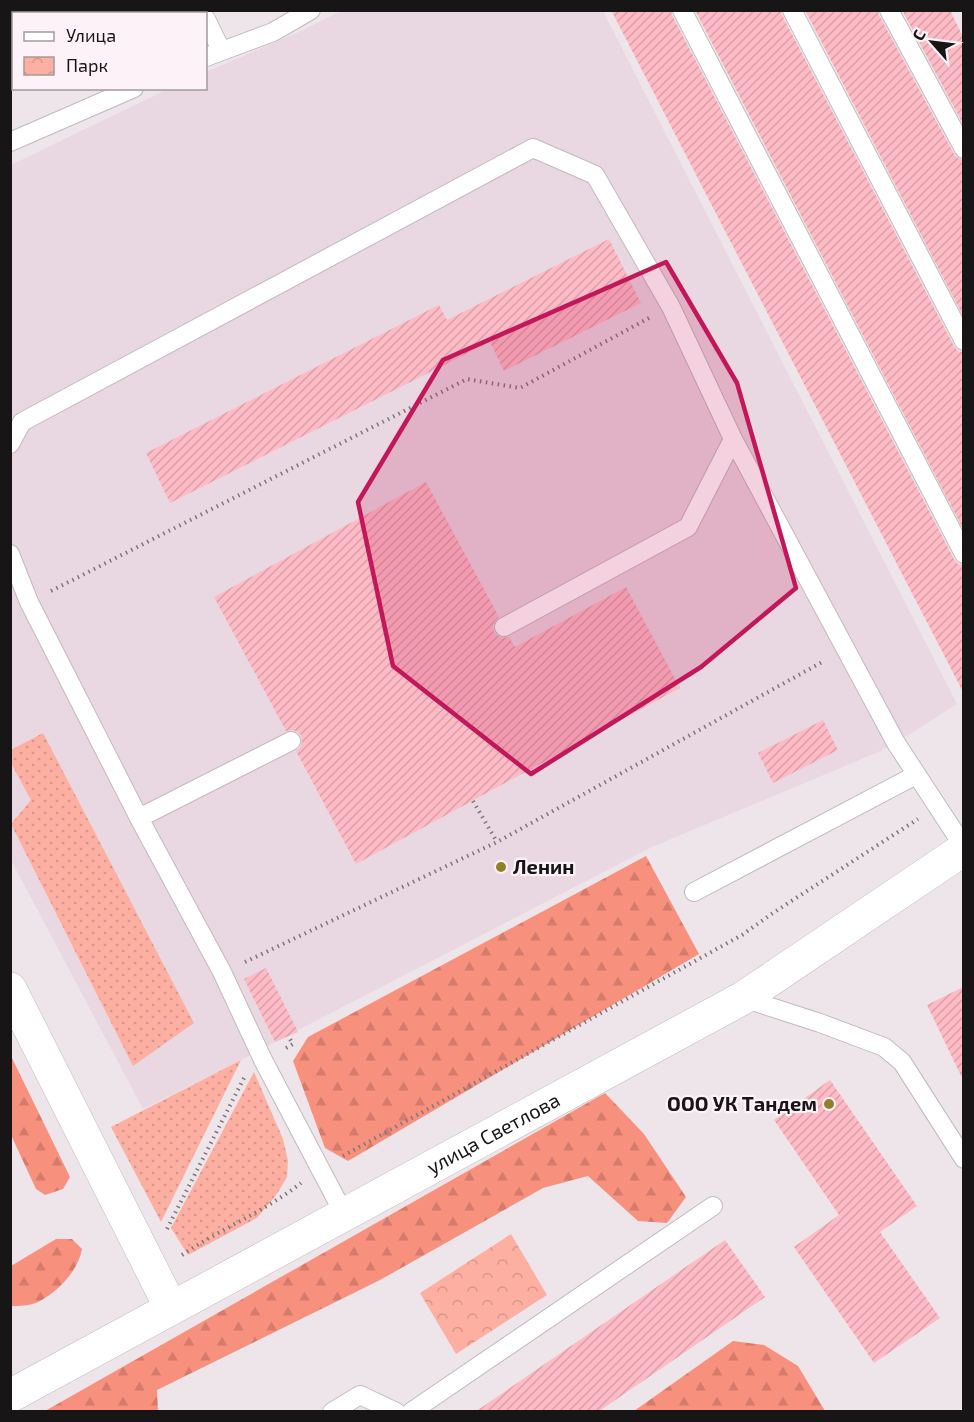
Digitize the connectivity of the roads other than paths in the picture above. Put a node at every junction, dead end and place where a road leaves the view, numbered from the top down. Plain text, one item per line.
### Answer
1 (311, 10) edge
2 (682, 10) edge
3 (792, 10) edge
4 (889, 10) edge
5 (207, 24) edge
6 (213, 54) edge
7 (129, 90) edge
8 (10, 142) edge
9 (963, 150) edge
10 (963, 341) edge
11 (733, 439) junction
12 (10, 444) edge
13 (10, 554) edge
14 (963, 554) edge
15 (504, 627) dead end
16 (291, 741) dead end
17 (916, 775) junction
18 (139, 818) junction
19 (963, 848) edge
20 (694, 892) dead end
21 (10, 989) edge
22 (743, 998) junction
23 (963, 1159) edge
24 (713, 1206) dead end
25 (344, 1214) junction
26 (171, 1308) junction
27 (10, 1396) edge
28 (332, 1412) edge
29 (396, 1412) edge
30 (411, 1412) edge

1 - 6 lane
2 - 14 lane
3 - 10 lane
4 - 9 lane
5 - 6 lane
7 - 8 lane
11 - 12 lane
11 - 15 lane
11 - 17 lane
13 - 18 lane
16 - 18 lane
17 - 19 lane
17 - 20 lane
18 - 25 lane
19 - 22 street, улица Светлова
21 - 26 street
22 - 23 lane
22 - 25 street, улица Светлова
24 - 30 lane
25 - 26 street, улица Светлова
26 - 27 street, улица Светлова
28 - 29 lane

